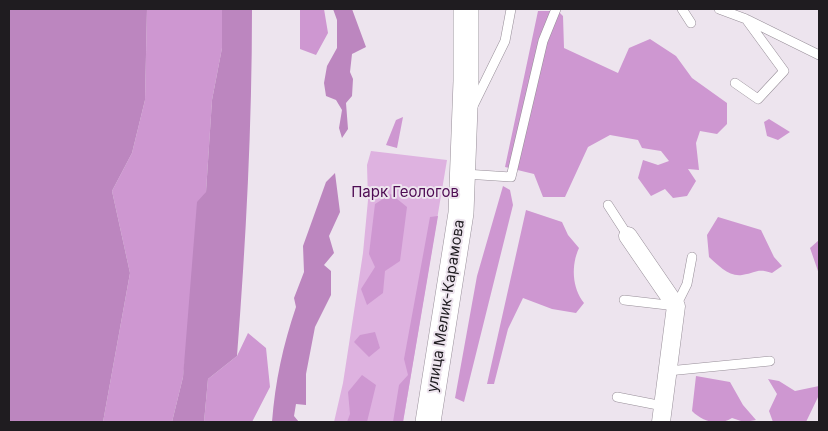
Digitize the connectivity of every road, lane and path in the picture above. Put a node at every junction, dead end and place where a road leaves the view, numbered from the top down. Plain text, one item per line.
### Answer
1 (466, 9) edge
2 (511, 9) edge
3 (556, 9) edge
4 (682, 9) edge
5 (719, 9) edge
6 (733, 9) edge
7 (746, 19) junction
8 (691, 23) dead end
9 (819, 55) edge
10 (734, 83) dead end
11 (465, 122) junction
12 (462, 174) junction
13 (608, 204) dead end
14 (628, 236) joint
15 (692, 257) dead end
16 (624, 300) dead end
17 (676, 306) junction
18 (770, 361) dead end
19 (668, 371) junction
20 (618, 397) dead end
21 (662, 414) edge
22 (428, 422) edge

1 - 11 main road, улица Мелик-Карамова
2 - 11 lane
3 - 12 lane
4 - 8 lane
5 - 7 lane
6 - 7 lane
7 - 9 lane
7 - 10 lane
11 - 12 main road, улица Мелик-Карамова
12 - 22 main road, улица Мелик-Карамова
13 - 14 lane
14 - 17 street
15 - 17 lane
16 - 17 lane
17 - 19 street
18 - 19 lane
19 - 21 street
20 - 21 lane

